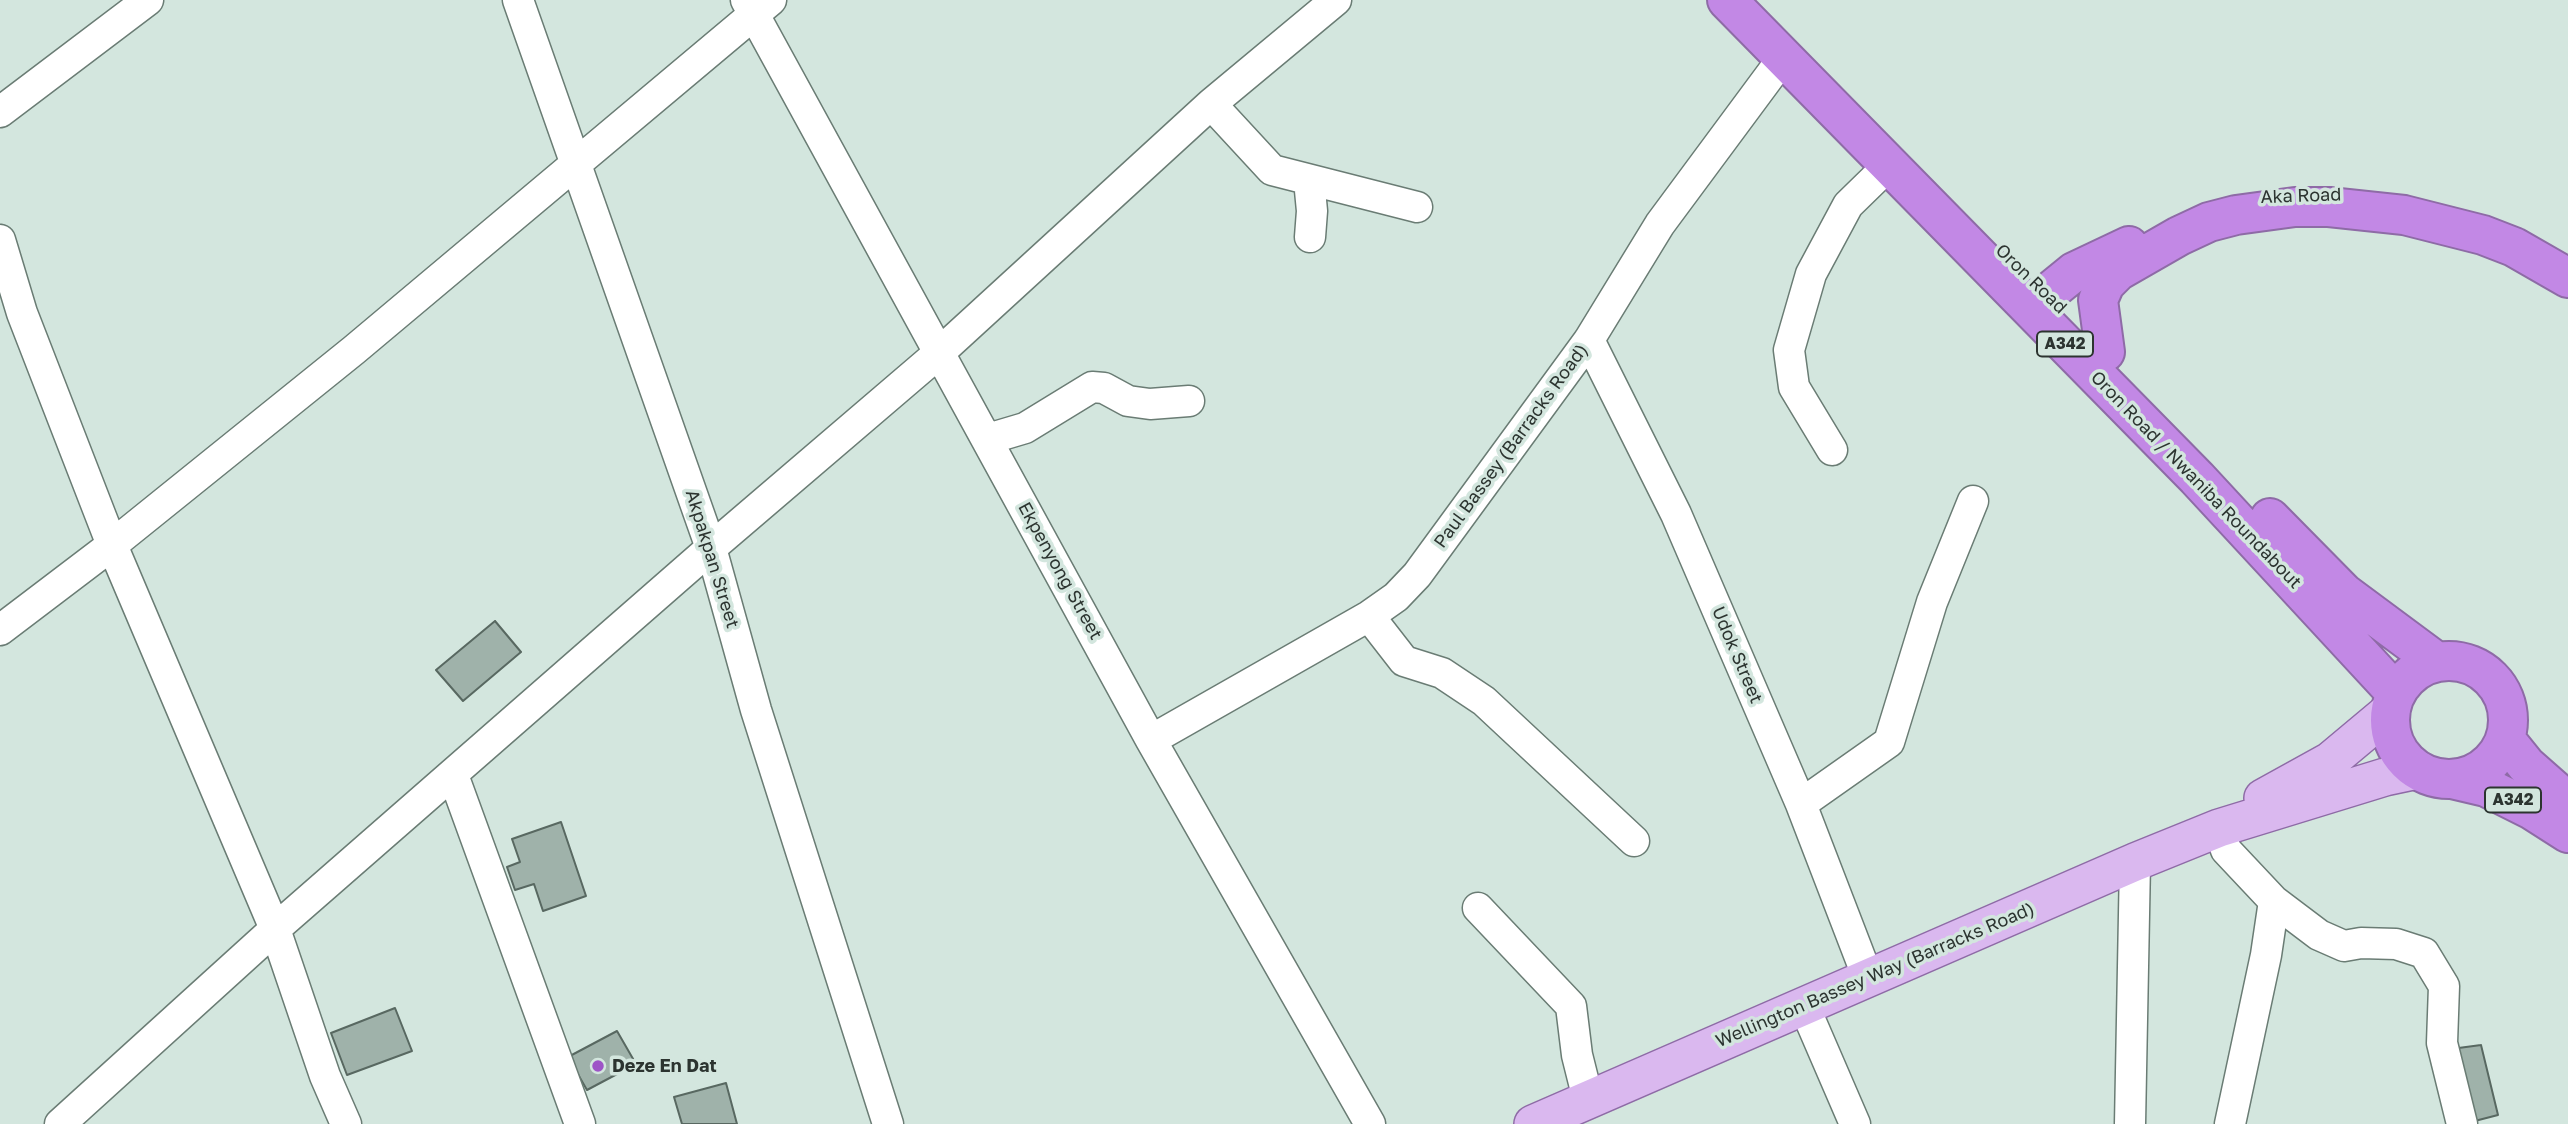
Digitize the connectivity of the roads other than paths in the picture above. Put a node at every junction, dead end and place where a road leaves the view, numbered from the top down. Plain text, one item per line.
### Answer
1 (148, 0) edge
2 (518, 0) edge
3 (1336, 0) edge
4 (1727, 0) edge
5 (1756, 0) edge
6 (757, 5) edge
7 (1783, 58) junction
8 (1211, 104) junction
9 (0, 112) edge
10 (575, 163) junction
11 (1889, 165) junction
12 (1309, 180) junction
13 (1417, 207) dead end
14 (1310, 237) dead end
15 (0, 240) edge
16 (2568, 257) edge
17 (2568, 278) edge
18 (2047, 294) junction
19 (1589, 340) junction
20 (2105, 352) junction
21 (939, 353) junction
22 (1189, 401) dead end
23 (988, 439) junction
24 (1832, 450) dead end
25 (1973, 501) dead end
26 (112, 545) junction
27 (711, 548) junction
28 (1369, 616) junction
29 (0, 630) edge
30 (2437, 662) junction
31 (2393, 701) junction
32 (2505, 739) junction
33 (1151, 740) junction
34 (453, 775) junction
35 (2435, 775) junction
36 (2568, 802) edge
37 (1801, 804) junction
38 (2219, 828) junction
39 (2568, 833) edge
40 (1634, 841) dead end
41 (2135, 862) junction
42 (2274, 901) junction
43 (1478, 908) dead end
44 (275, 929) junction
45 (1868, 978) junction
46 (1804, 1006) junction
47 (1588, 1099) junction
48 (61, 1124) edge
49 (346, 1124) edge
50 (580, 1124) edge
51 (888, 1124) edge
52 (1370, 1124) edge
53 (1533, 1124) edge
54 (1855, 1124) edge
55 (2130, 1124) edge
56 (2230, 1124) edge
57 (2462, 1124) edge

1 - 9 street
2 - 10 street, Akpakpan Street
3 - 8 street
4 - 7 highway, Oron Road / Nwaniba Roundabout / A342
5 - 18 highway, Oron Road / A342
6 - 10 street
6 - 21 street, Ekpenyong Street
7 - 11 highway, Oron Road / Nwaniba Roundabout / A342
7 - 19 street, Paul Bassey (Barracks Road)
8 - 12 street
8 - 21 street
10 - 26 street
10 - 27 street, Akpakpan Street
11 - 24 street
11 - 31 highway, Oron Road / Nwaniba Roundabout / A342
12 - 13 street
12 - 14 street
15 - 26 street
16 - 18 highway, Aka Road
17 - 20 highway
18 - 20 highway, Oron Road / A342
19 - 28 street, Paul Bassey (Barracks Road)
19 - 37 street, Udok Street
20 - 30 highway, Oron Road / A342
21 - 23 street, Ekpenyong Street
21 - 27 street
22 - 23 street
23 - 33 street, Ekpenyong Street
25 - 37 street
26 - 29 street
26 - 44 street
27 - 34 street
27 - 51 street, Akpakpan Street
28 - 33 street, Paul Bassey (Barracks Road)
28 - 40 street
30 - 31 highway
30 - 32 highway
31 - 35 highway
31 - 38 main road
32 - 35 highway, A342
32 - 36 highway, A342
33 - 52 street, Ekpenyong Street
34 - 44 street
34 - 50 street
35 - 38 main road
35 - 39 highway, A342
37 - 45 street, Udok Street
38 - 41 main road, Wellington Bassey Way (Barracks Road)
38 - 42 street
41 - 45 main road, Wellington Bassey Way (Barracks Road)
41 - 55 street
42 - 56 street
42 - 57 street
43 - 47 street
44 - 48 street
44 - 49 street
45 - 46 main road, Wellington Bassey Way (Barracks Road)
46 - 47 main road, Wellington Bassey Way (Barracks Road)
46 - 54 street
47 - 53 main road, Wellington Bassey Way (Barracks Road)

